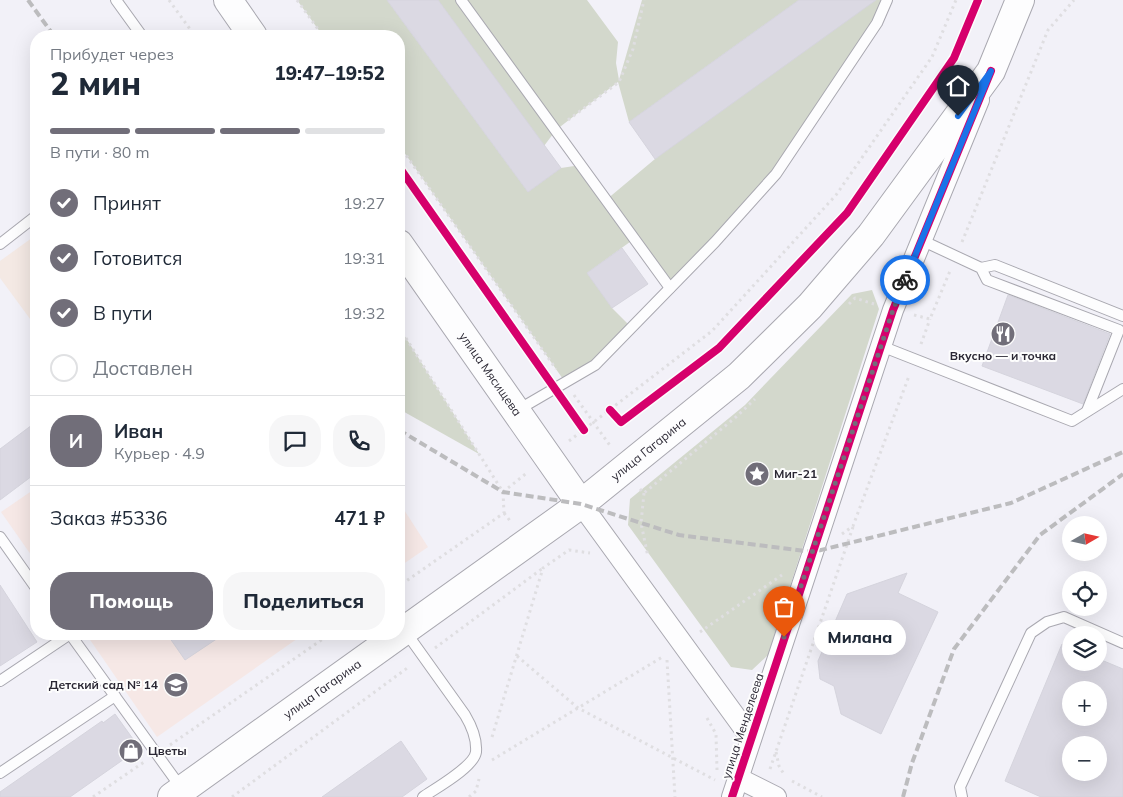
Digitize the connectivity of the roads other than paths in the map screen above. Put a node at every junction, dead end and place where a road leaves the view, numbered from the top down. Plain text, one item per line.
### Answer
1 (116, 0) edge
2 (228, 0) edge
3 (461, 0) edge
4 (887, 0) edge
5 (1020, 0) edge
6 (138, 30) edge
7 (249, 30) edge
8 (991, 71) junction
9 (30, 221) edge
10 (922, 240) junction
11 (0, 244) edge
12 (405, 253) edge
13 (981, 268) junction
14 (670, 288) junction
15 (1123, 316) edge
16 (880, 346) junction
17 (1123, 389) edge
18 (516, 411) junction
19 (1087, 411) junction
20 (581, 504) junction
21 (0, 537) edge
22 (30, 580) edge
23 (405, 629) edge
24 (405, 631) edge
25 (61, 640) edge
26 (74, 640) edge
27 (390, 640) edge
28 (1123, 643) edge
29 (0, 681) edge
30 (115, 696) junction
31 (751, 738) junction
32 (0, 773) edge
33 (735, 788) edge
34 (177, 794) edge
35 (769, 794) edge
36 (423, 797) edge
37 (962, 797) edge

1 - 6 lane
2 - 7 main road
3 - 14 lane
4 - 14 lane
5 - 8 main road, улица Гагарина
8 - 10 street, улица Менделеева
8 - 20 main road, улица Гагарина
9 - 11 lane
10 - 13 lane
10 - 16 street, улица Менделеева
12 - 18 main road, улица Мясищева
13 - 15 lane
13 - 19 lane
14 - 18 lane
16 - 19 lane
16 - 31 street, улица Менделеева
17 - 19 lane
18 - 20 main road, улица Мясищева
20 - 23 main road, улица Гагарина
20 - 31 street
21 - 22 lane
24 - 36 lane
25 - 29 lane
26 - 30 lane
27 - 34 main road, улица Гагарина
28 - 37 lane
30 - 32 lane
30 - 34 lane
31 - 33 street, улица Менделеева
33 - 35 street

